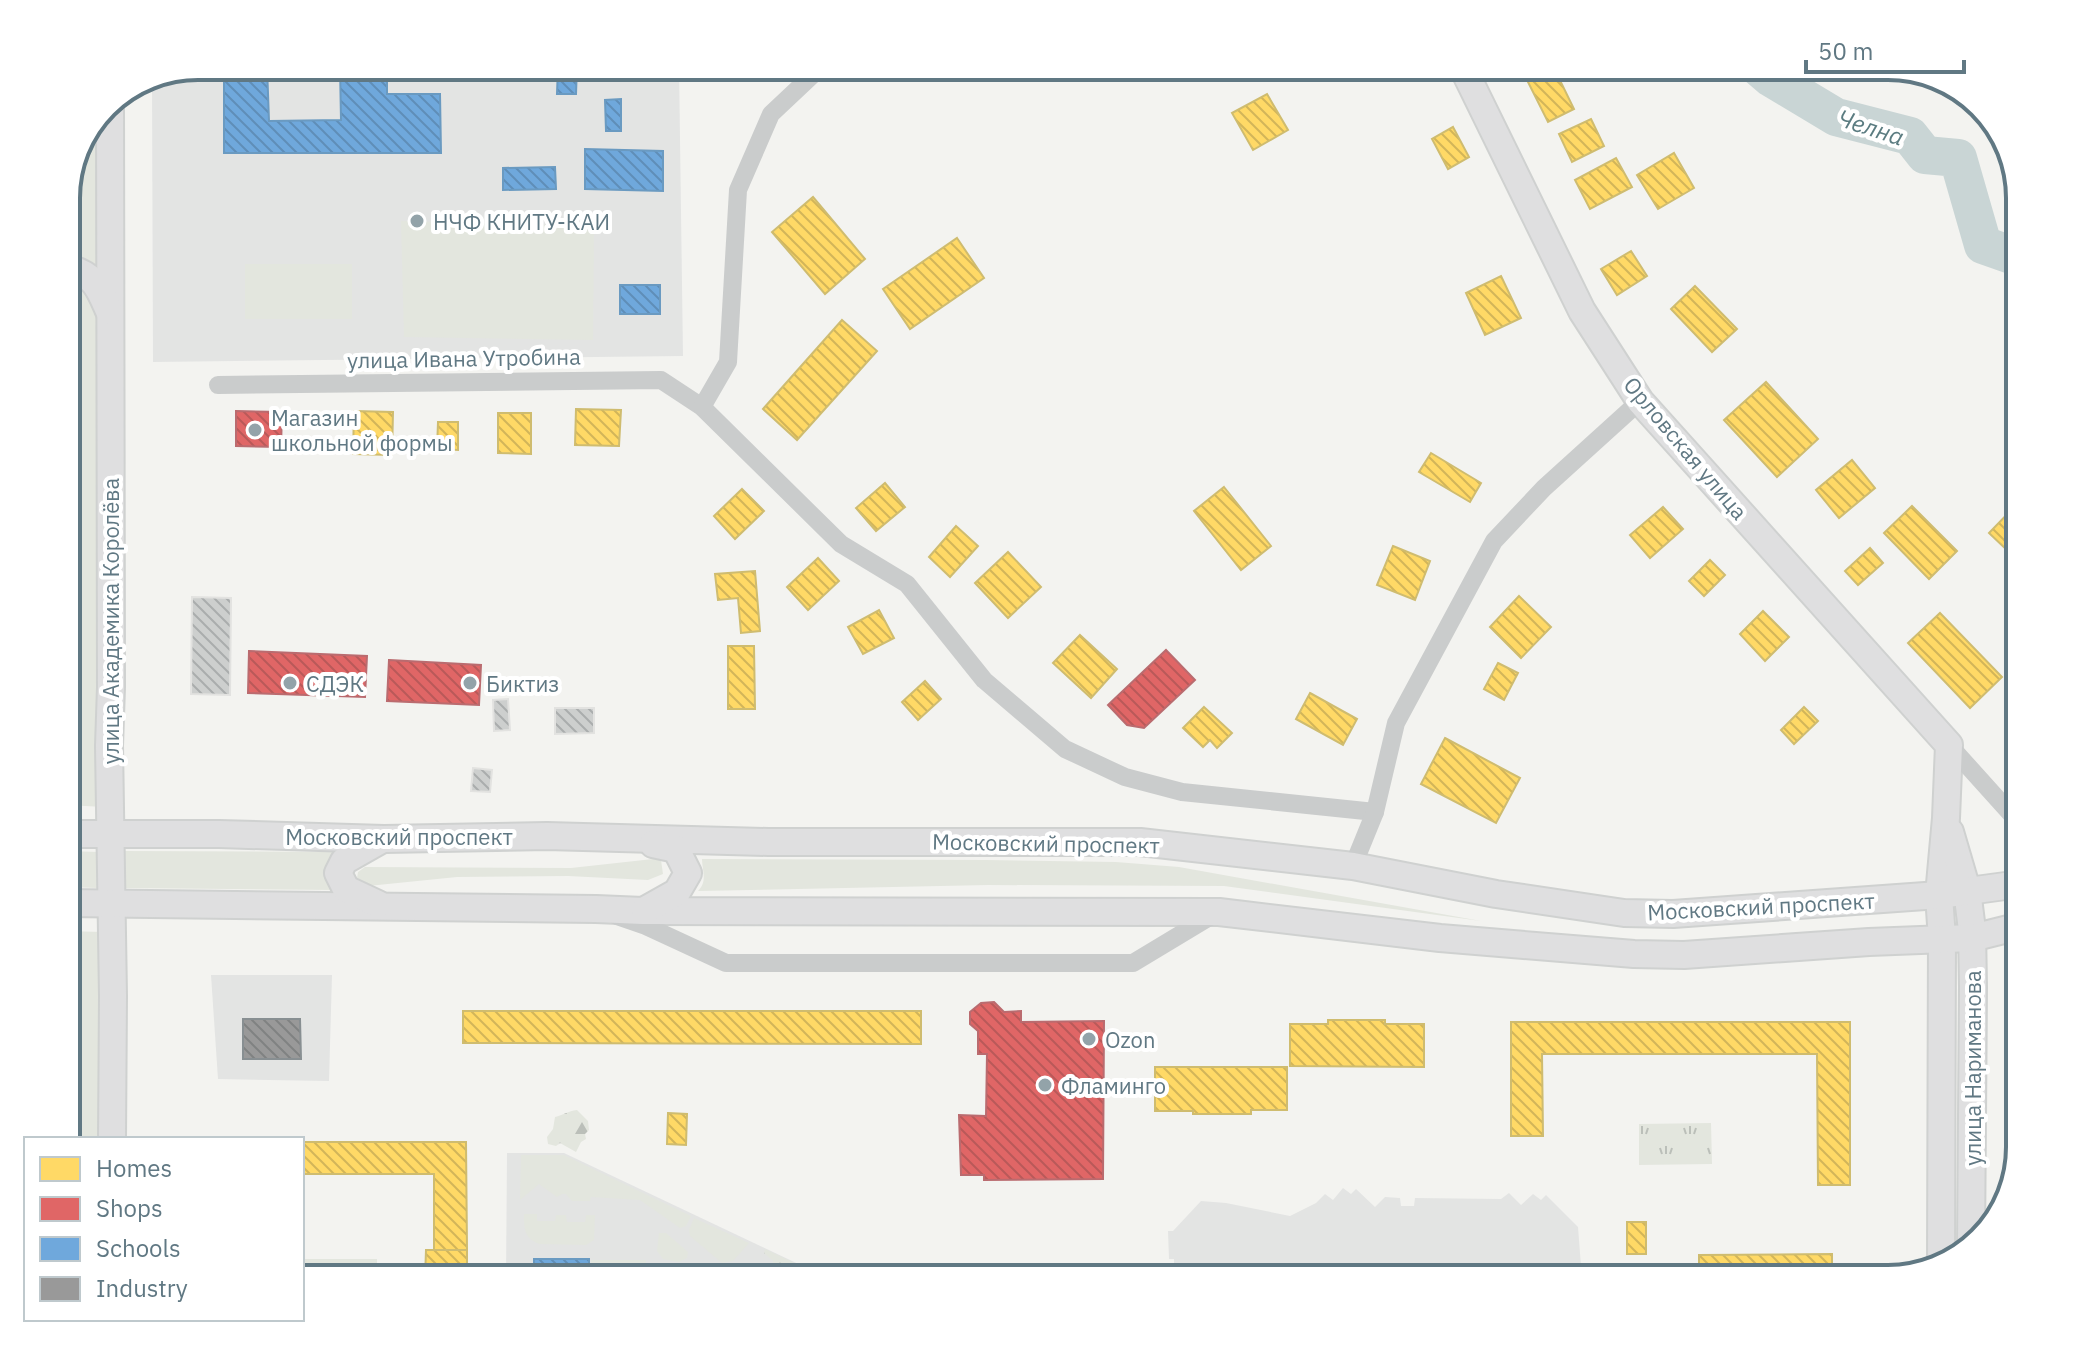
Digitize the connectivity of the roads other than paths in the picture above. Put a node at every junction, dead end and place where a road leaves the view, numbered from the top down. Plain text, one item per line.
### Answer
1 (807, 80) edge
2 (1469, 80) edge
3 (110, 121) edge
4 (80, 271) edge
5 (110, 314) junction
6 (218, 385) dead end
7 (1640, 401) junction
8 (702, 407) junction
9 (1949, 745) junction
10 (2006, 808) edge
11 (1375, 812) junction
12 (1946, 818) junction
13 (80, 834) edge
14 (111, 834) junction
15 (622, 838) junction
16 (384, 839) junction
17 (1353, 866) junction
18 (2006, 886) edge
19 (1967, 890) junction
20 (1939, 895) junction
21 (80, 903) edge
22 (111, 904) junction
23 (384, 907) junction
24 (596, 909) junction
25 (643, 911) junction
26 (1219, 912) junction
27 (2006, 930) edge
28 (1972, 938) junction
29 (1942, 939) junction
30 (112, 1137) edge
31 (1971, 1230) edge
32 (1941, 1252) edge

1 - 8 street
2 - 7 main road, Орловская улица
3 - 5 main road, улица Академика Королёва
4 - 5 main road
5 - 14 main road, улица Академика Королёва
6 - 8 street, улица Ивана Утробина
7 - 9 main road, Орловская улица
7 - 11 street
8 - 11 street, улица Ивана Утробина
9 - 10 street
9 - 12 main road, улица Нариманова
11 - 17 street
12 - 19 main road, улица Нариманова
12 - 20 main road, улица Нариманова
13 - 14 main road, Московский проспект
14 - 16 main road, Московский проспект
14 - 22 main road, улица Академика Королёва
15 - 16 main road, Московский проспект
15 - 17 main road, Московский проспект
15 - 25 main road
16 - 23 main road
17 - 20 main road, Московский проспект
18 - 19 main road, Московский проспект
19 - 20 main road, Московский проспект
19 - 28 main road, улица Нариманова
20 - 29 main road, улица Нариманова
21 - 22 main road, Московский проспект
22 - 23 main road, Московский проспект
22 - 30 main road, улица Академика Королёва
23 - 24 main road, Московский проспект
24 - 25 main road, Московский проспект
24 - 26 street
25 - 26 main road, Московский проспект
26 - 29 main road, Московский проспект
27 - 28 main road, Московский проспект
28 - 29 main road, Московский проспект
28 - 31 main road, улица Нариманова
29 - 32 main road, улица Нариманова

